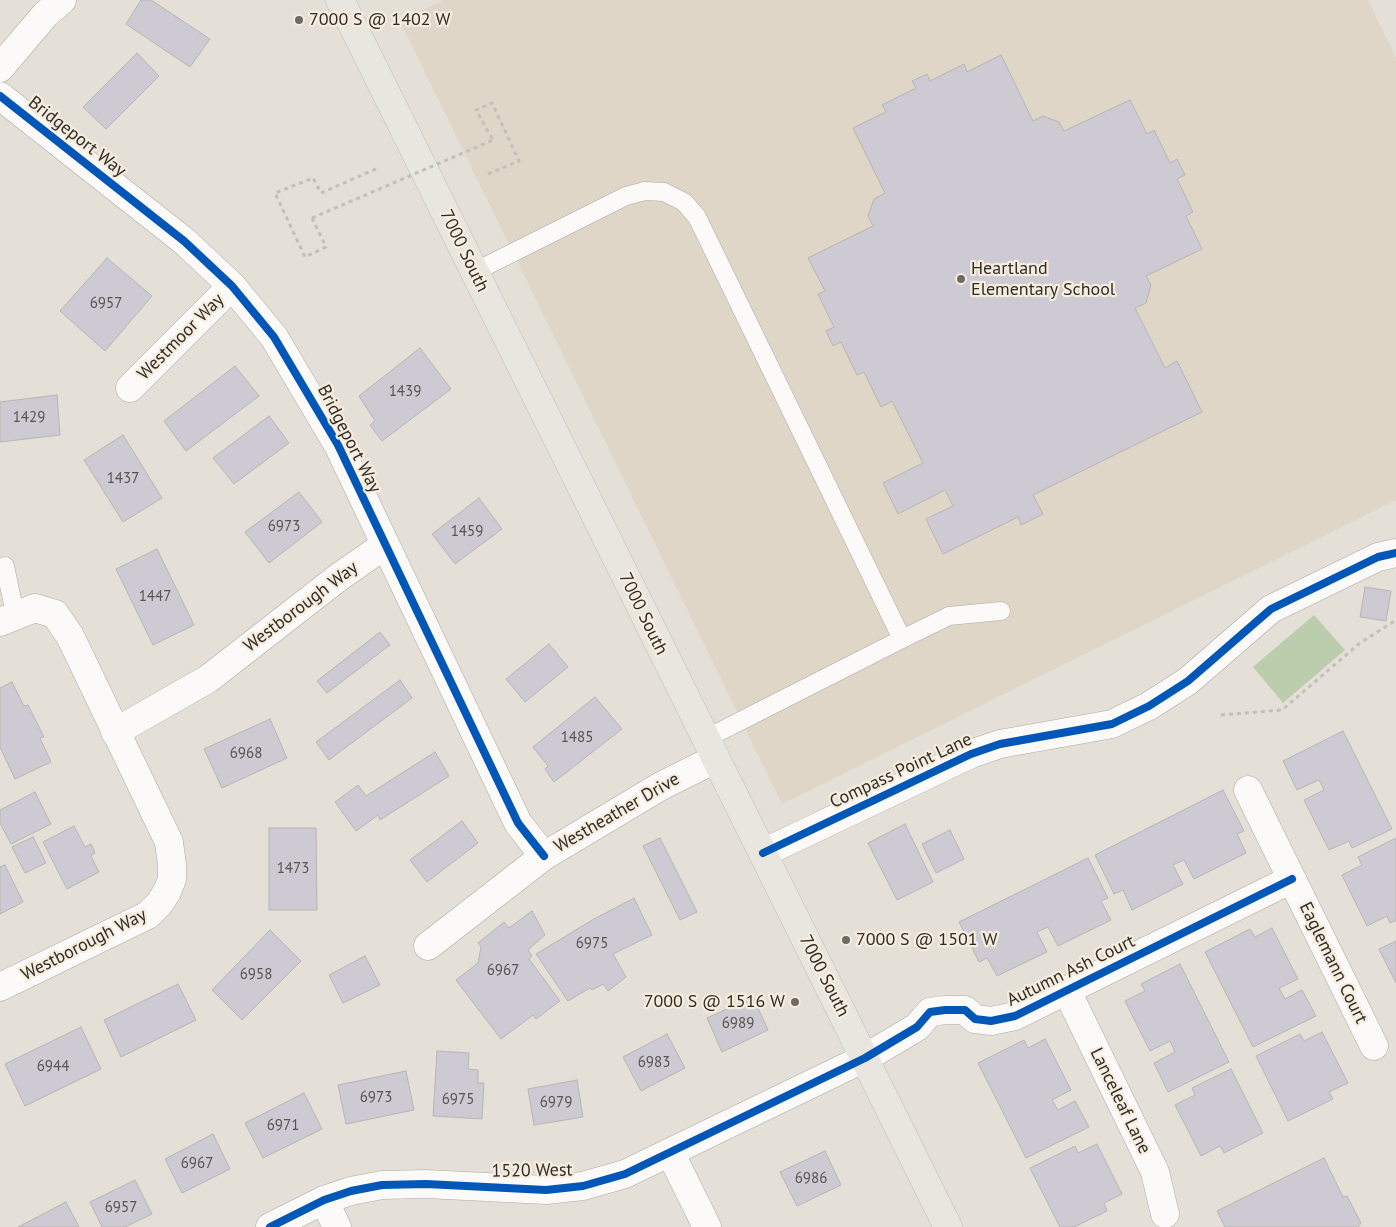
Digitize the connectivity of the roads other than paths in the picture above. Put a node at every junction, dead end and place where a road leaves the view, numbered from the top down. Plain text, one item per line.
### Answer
1 (62, 0) edge
2 (344, 1) edge
3 (0, 68) edge
4 (0, 96) edge
5 (474, 272) junction
6 (232, 286) junction
7 (130, 388) dead end
8 (385, 545) junction
9 (1396, 553) edge
10 (6, 566) dead end
11 (1001, 611) dead end
12 (7, 618) edge
13 (902, 639) junction
14 (116, 732) junction
15 (710, 749) junction
16 (1248, 790) dead end
17 (763, 853) junction
18 (544, 856) junction
19 (1292, 879) junction
20 (428, 946) dead end
21 (0, 987) edge
22 (1066, 991) junction
23 (1374, 1046) dead end
24 (865, 1058) junction
25 (671, 1154) junction
26 (324, 1200) junction
27 (1165, 1214) dead end
28 (270, 1227) edge
29 (337, 1227) edge
30 (707, 1227) edge
31 (948, 1227) edge

1 - 3 street
2 - 5 main road, 7000 South
4 - 6 street, Bridgeport Way
5 - 13 lane
5 - 15 main road, 7000 South
6 - 7 street, Westmoor Way
6 - 8 street, Bridgeport Way
8 - 14 street, Westborough Way
8 - 18 street, Bridgeport Way
9 - 17 street, Compass Point Lane
10 - 12 lane
11 - 13 lane
12 - 14 street, Westborough Way
13 - 15 lane
14 - 21 street, Westborough Way
15 - 17 main road, 7000 South
15 - 18 street, Westheather Drive
16 - 19 street
17 - 24 main road, 7000 South
18 - 20 street, Westheather Drive
19 - 22 street, Autumn Ash Court
19 - 23 street, Eaglemann Court
22 - 24 street, Autumn Ash Court
22 - 27 street, Lanceleaf Lane
24 - 25 street, 1520 West
24 - 31 main road, 7000 South
25 - 26 street, 1520 West
25 - 30 street
26 - 28 street, 1520 West
26 - 29 street

